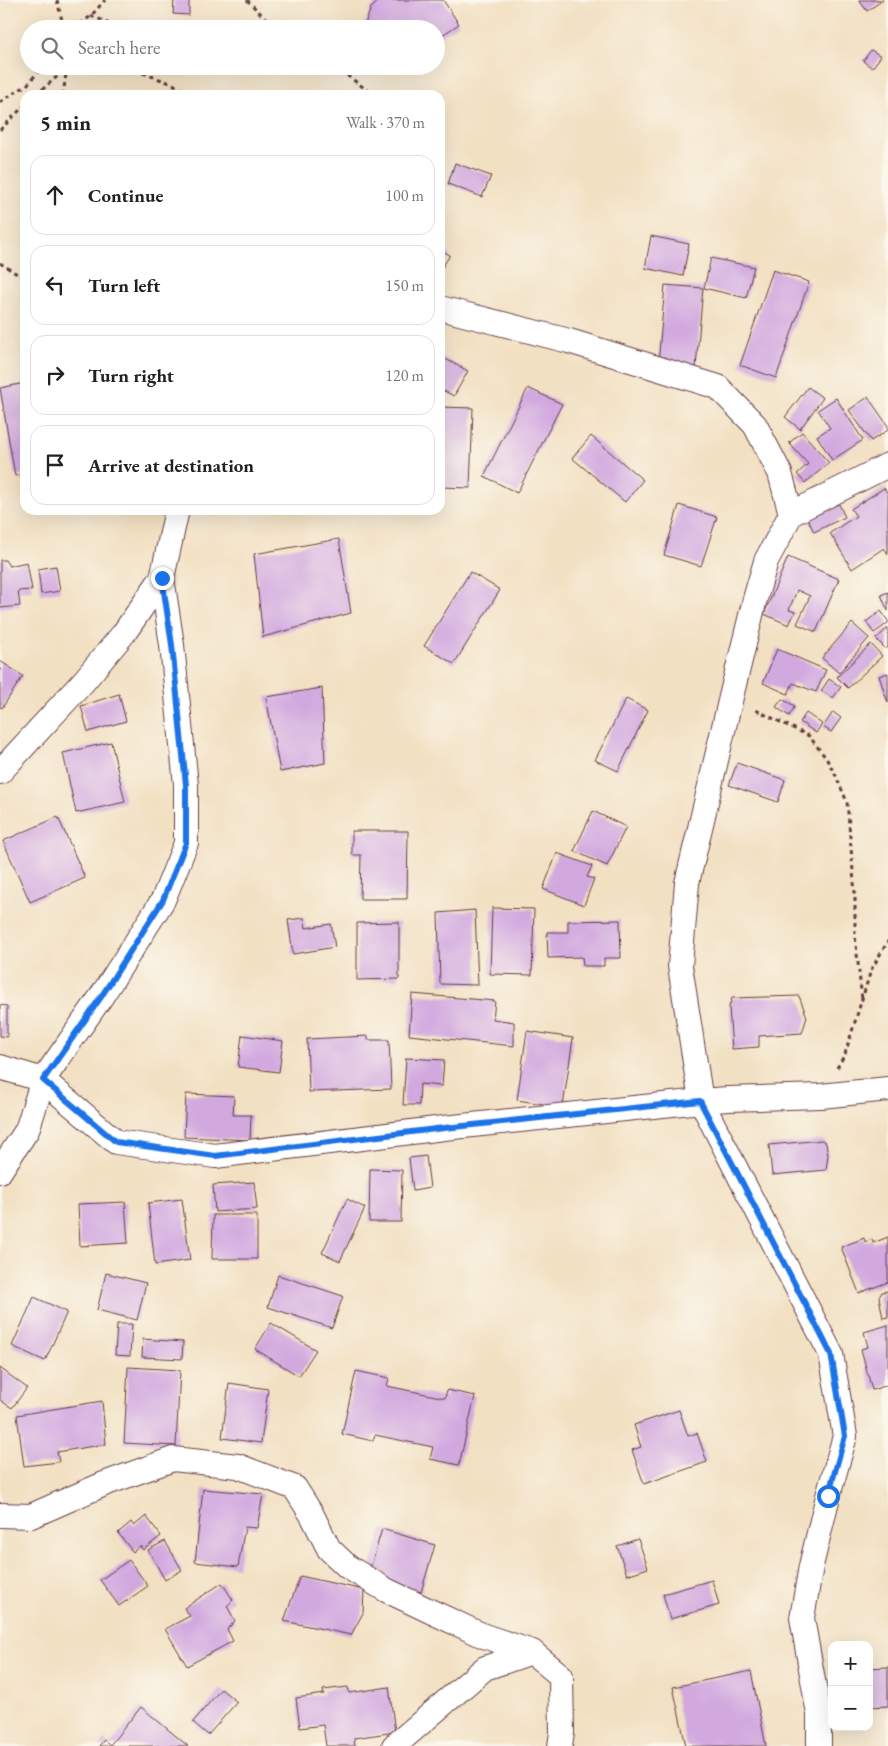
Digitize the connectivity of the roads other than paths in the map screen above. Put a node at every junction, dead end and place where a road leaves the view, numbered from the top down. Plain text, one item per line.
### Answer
1 (445, 309) edge
2 (888, 465) edge
3 (791, 514) junction
4 (176, 515) edge
5 (162, 578) junction
6 (0, 772) edge
7 (0, 1068) edge
8 (43, 1080) junction
9 (888, 1089) edge
10 (700, 1101) junction
11 (0, 1171) edge
12 (0, 1515) edge
13 (532, 1652) junction
14 (394, 1746) edge
15 (560, 1746) edge
16 (819, 1746) edge

1 - 3 street
2 - 3 street
3 - 10 street
4 - 5 street
5 - 6 street
5 - 8 street
7 - 8 street
8 - 10 street
8 - 11 street
9 - 10 street
10 - 16 street
12 - 13 street
13 - 14 street
13 - 15 street

